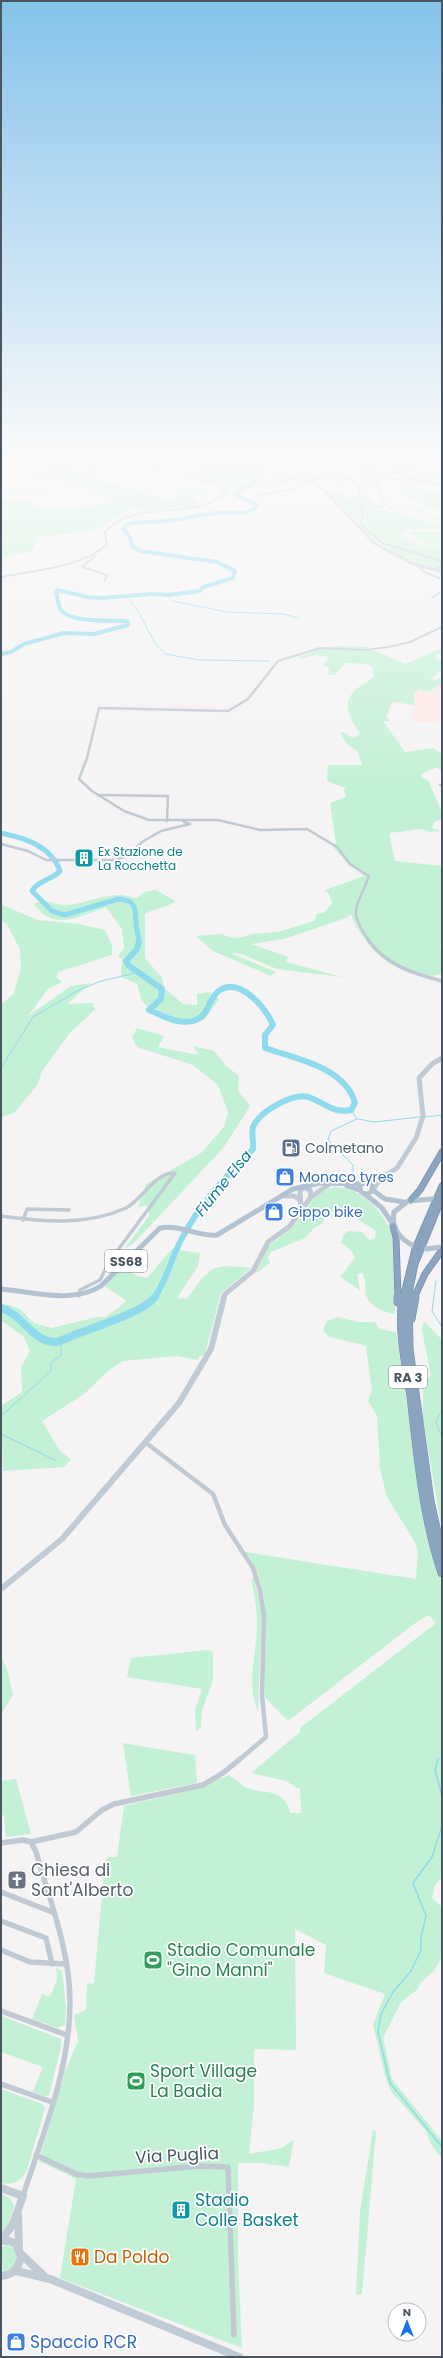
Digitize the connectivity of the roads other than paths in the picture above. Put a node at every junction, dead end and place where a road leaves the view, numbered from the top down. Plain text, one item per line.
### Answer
1 (62, 565) edge
2 (84, 565) edge
3 (417, 565) joint
4 (442, 567) edge
5 (423, 570) junction
6 (428, 570) junction
7 (435, 570) junction
8 (442, 572) edge
9 (428, 574) junction
10 (1, 577) edge
11 (442, 579) edge
12 (105, 580) dead end
13 (442, 593) edge
14 (432, 598) dead end
15 (442, 627) edge
16 (97, 795) junction
17 (208, 820) junction
18 (167, 821) junction
19 (179, 821) junction
20 (190, 824) junction
21 (1, 844) edge
22 (442, 981) edge
23 (442, 1058) edge
24 (442, 1152) edge
25 (382, 1178) junction
26 (328, 1184) junction
27 (364, 1184) junction
28 (442, 1186) edge
29 (303, 1188) junction
30 (374, 1189) junction
31 (362, 1192) junction
32 (286, 1194) junction
33 (310, 1197) junction
34 (442, 1198) edge
35 (433, 1199) dead end
36 (300, 1200) junction
37 (408, 1201) junction
38 (301, 1209) junction
39 (69, 1210) dead end
40 (1, 1216) edge
41 (23, 1220) junction
42 (393, 1225) junction
43 (414, 1246) dead end
44 (442, 1247) edge
45 (426, 1249) dead end
46 (442, 1250) edge
47 (1, 1289) edge
48 (78, 1296) junction
49 (410, 1391) junction
50 (418, 1411) junction
51 (145, 1442) junction
52 (442, 1555) edge
53 (442, 1573) edge
54 (1, 1590) edge
55 (31, 1842) junction
56 (1, 1843) edge
57 (1, 1892) edge
58 (52, 1912) junction
59 (1, 1921) edge
60 (1, 1950) edge
61 (52, 1964) junction
62 (65, 1964) junction
63 (1, 2011) edge
64 (67, 2035) junction
65 (1, 2084) edge
66 (52, 2102) junction
67 (36, 2155) junction
68 (1, 2188) edge
69 (23, 2196) junction
70 (18, 2212) junction
71 (1, 2241) edge
72 (20, 2251) junction
73 (16, 2271) junction
74 (1, 2276) edge
75 (50, 2279) junction
76 (234, 2335) dead end
77 (239, 2357) edge

1 - 10 street
2 - 12 street
3 - 5 street
3 - 6 main road
4 - 7 street
5 - 6 street
5 - 9 street
6 - 7 main road
6 - 9 street
7 - 8 main road
9 - 11 street
13 - 14 street
15 - 16 street
16 - 18 street
16 - 18 street
17 - 19 street
17 - 20 street
17 - 22 street
18 - 19 street
19 - 20 street
20 - 21 street
23 - 25 main road
24 - 37 highway
25 - 27 main road
25 - 30 main road
26 - 27 main road, SS68
26 - 29 main road, SS68
26 - 31 main road, SS68
26 - 32 main road, SS68
26 - 33 main road
27 - 30 main road
27 - 31 main road
28 - 49 highway, RA 3
29 - 32 main road, SS68
29 - 33 main road
29 - 36 main road
30 - 31 main road
30 - 37 main road
31 - 42 main road
32 - 36 main road
32 - 48 main road, SS68
33 - 38 main road
34 - 50 highway, RA 3
35 - 37 main road
36 - 38 main road
37 - 42 main road
38 - 51 main road
39 - 41 street
40 - 41 street
41 - 48 street
42 - 43 main road
42 - 49 highway
44 - 45 main road
46 - 50 highway
47 - 48 main road, SS68
49 - 53 highway, RA 3
50 - 52 highway, RA 3
51 - 54 main road
51 - 55 street
55 - 56 street
55 - 58 street
57 - 58 street
58 - 62 street
59 - 61 street
60 - 61 street
61 - 62 street
62 - 64 street
63 - 64 street
64 - 66 street
65 - 66 street
66 - 67 street
67 - 69 street
67 - 76 street, Via Puglia
68 - 69 main road
69 - 70 main road
70 - 71 main road
70 - 72 main road
71 - 72 main road
72 - 73 main road
72 - 75 main road
73 - 74 main road
73 - 75 main road
75 - 77 main road

